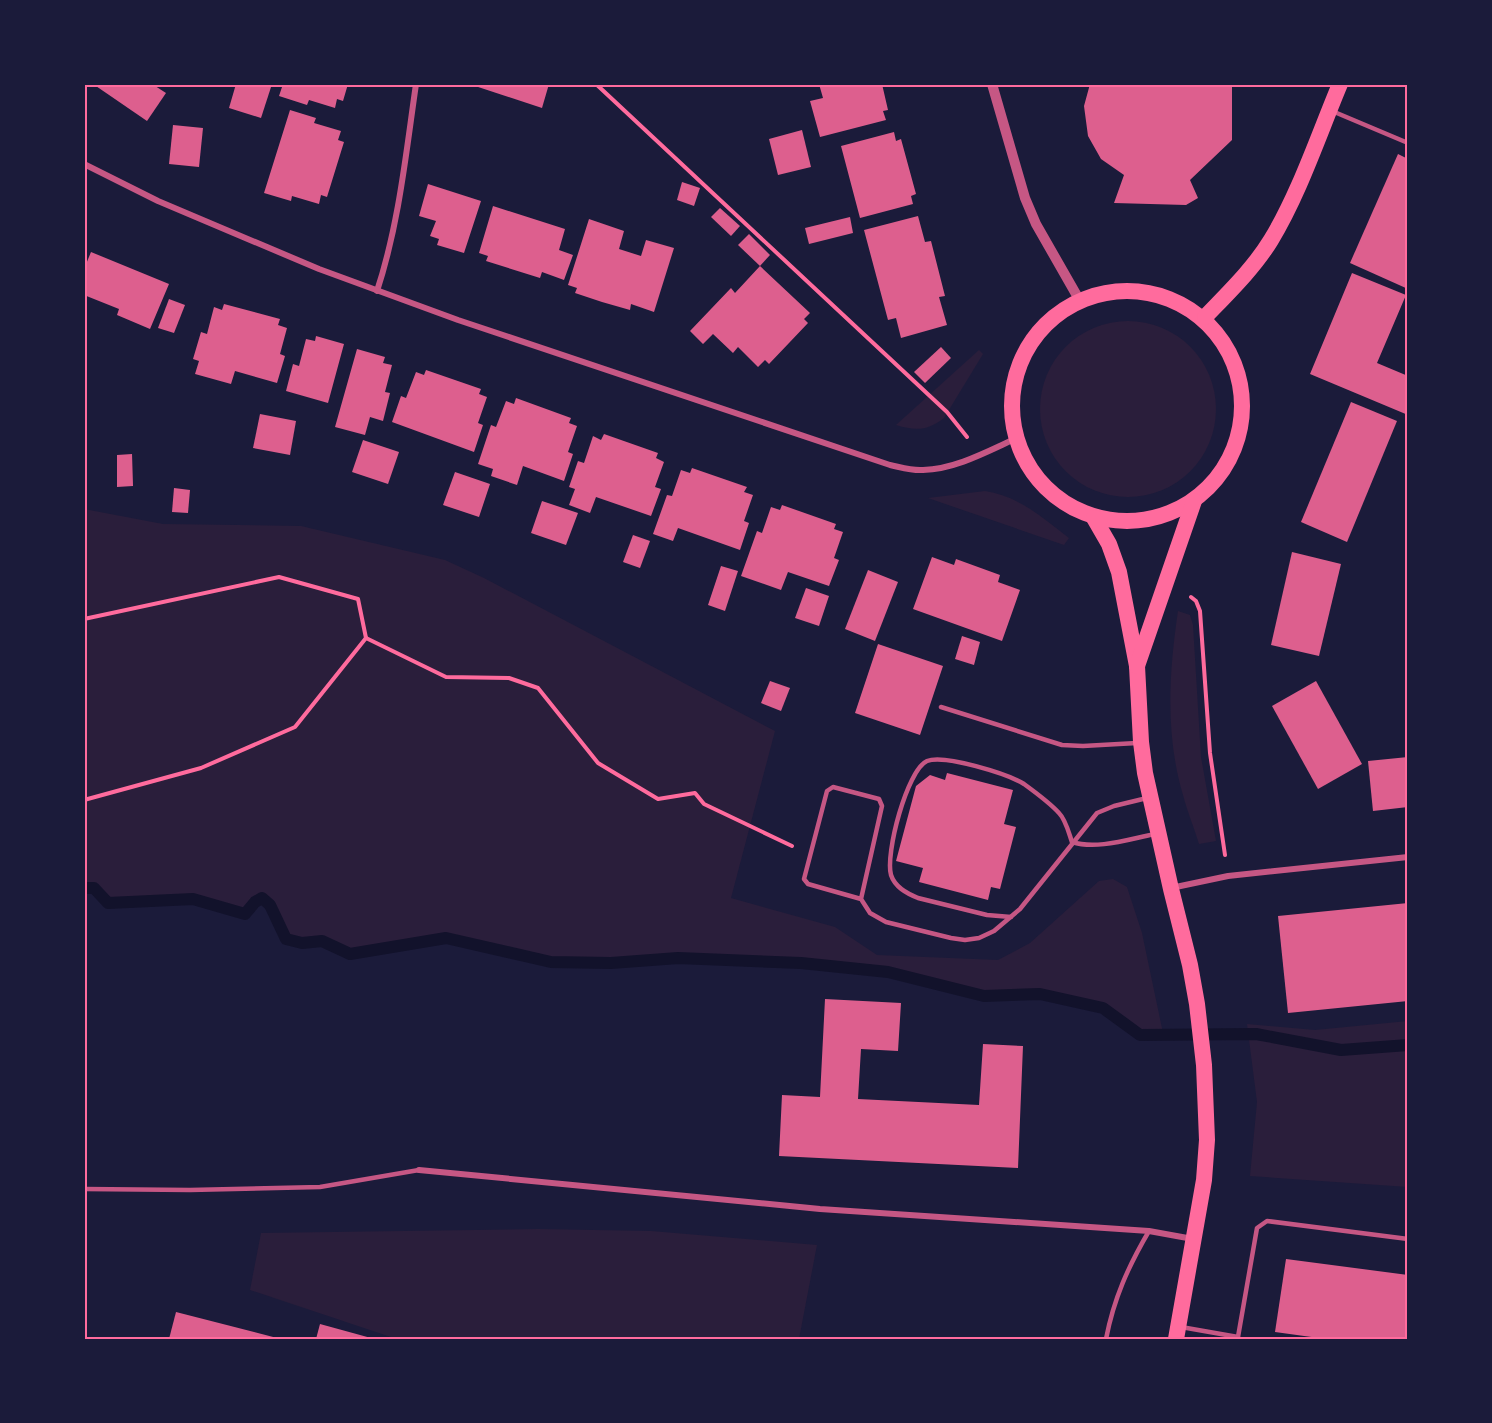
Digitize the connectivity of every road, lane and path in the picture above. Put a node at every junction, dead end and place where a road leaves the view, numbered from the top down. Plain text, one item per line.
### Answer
1 (416, 84) edge
2 (596, 84) edge
3 (992, 84) edge
4 (1340, 84) edge
5 (1329, 110) junction
6 (1408, 143) edge
7 (84, 164) edge
8 (377, 291) junction
9 (1080, 301) junction
10 (1205, 317) junction
11 (1017, 438) junction
12 (981, 454) junction
13 (1194, 501) junction
14 (1094, 518) junction
15 (1167, 578) junction
16 (84, 619) edge
17 (366, 638) junction
18 (1137, 666) junction
19 (941, 707) dead end
20 (1141, 742) junction
21 (1150, 797) junction
22 (84, 800) edge
23 (1158, 834) junction
24 (1072, 842) junction
25 (811, 855) junction
26 (1408, 857) edge
27 (1228, 876) junction
28 (1171, 889) junction
29 (861, 899) junction
30 (1012, 917) junction
31 (419, 1170) joint
32 (84, 1189) edge
33 (1149, 1231) junction
34 (1194, 1239) junction
35 (1408, 1239) edge
36 (1177, 1333) edge
37 (1237, 1338) edge
38 (1106, 1339) edge

1 - 8 street
2 - 12 path
3 - 9 street
4 - 5 highway
5 - 6 lane
5 - 10 highway
7 - 8 street
8 - 12 street
9 - 10 highway
9 - 11 highway
10 - 13 highway
11 - 12 street
11 - 14 highway
13 - 14 highway
13 - 15 highway
14 - 18 highway
15 - 18 highway
15 - 27 path
16 - 17 path
17 - 22 path
17 - 25 path
18 - 20 highway
19 - 20 lane
20 - 21 highway
21 - 23 highway
21 - 24 lane
23 - 24 lane
23 - 28 highway
24 - 30 lane
24 - 30 lane
25 - 29 lane
25 - 29 lane
26 - 27 street
27 - 28 street
28 - 34 highway
29 - 30 lane
31 - 32 lane
31 - 33 street
33 - 34 street
33 - 38 lane
34 - 36 highway
35 - 37 lane
36 - 37 lane

